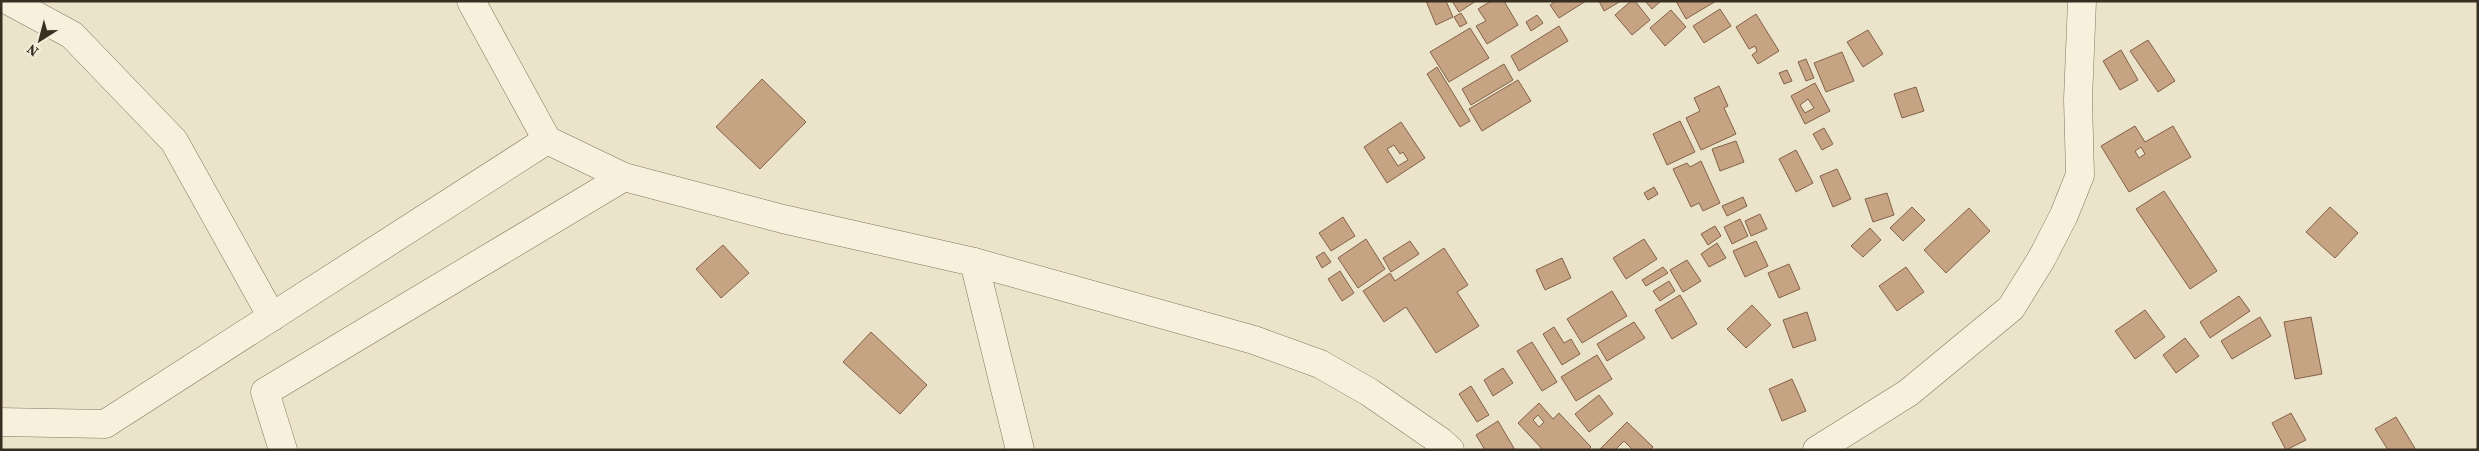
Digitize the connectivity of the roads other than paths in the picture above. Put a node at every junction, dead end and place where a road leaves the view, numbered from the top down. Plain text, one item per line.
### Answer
1 (9, 1) edge
2 (471, 1) edge
3 (2082, 1) edge
4 (547, 140) junction
5 (624, 178) junction
6 (974, 262) junction
7 (272, 317) junction
8 (1, 422) edge
9 (283, 450) edge
10 (1020, 450) edge
11 (1450, 450) edge
12 (1817, 450) edge

1 - 7 street
2 - 4 street
3 - 12 street
4 - 5 street
4 - 7 street
5 - 6 street
5 - 9 street
6 - 10 street
6 - 11 street
7 - 8 street

